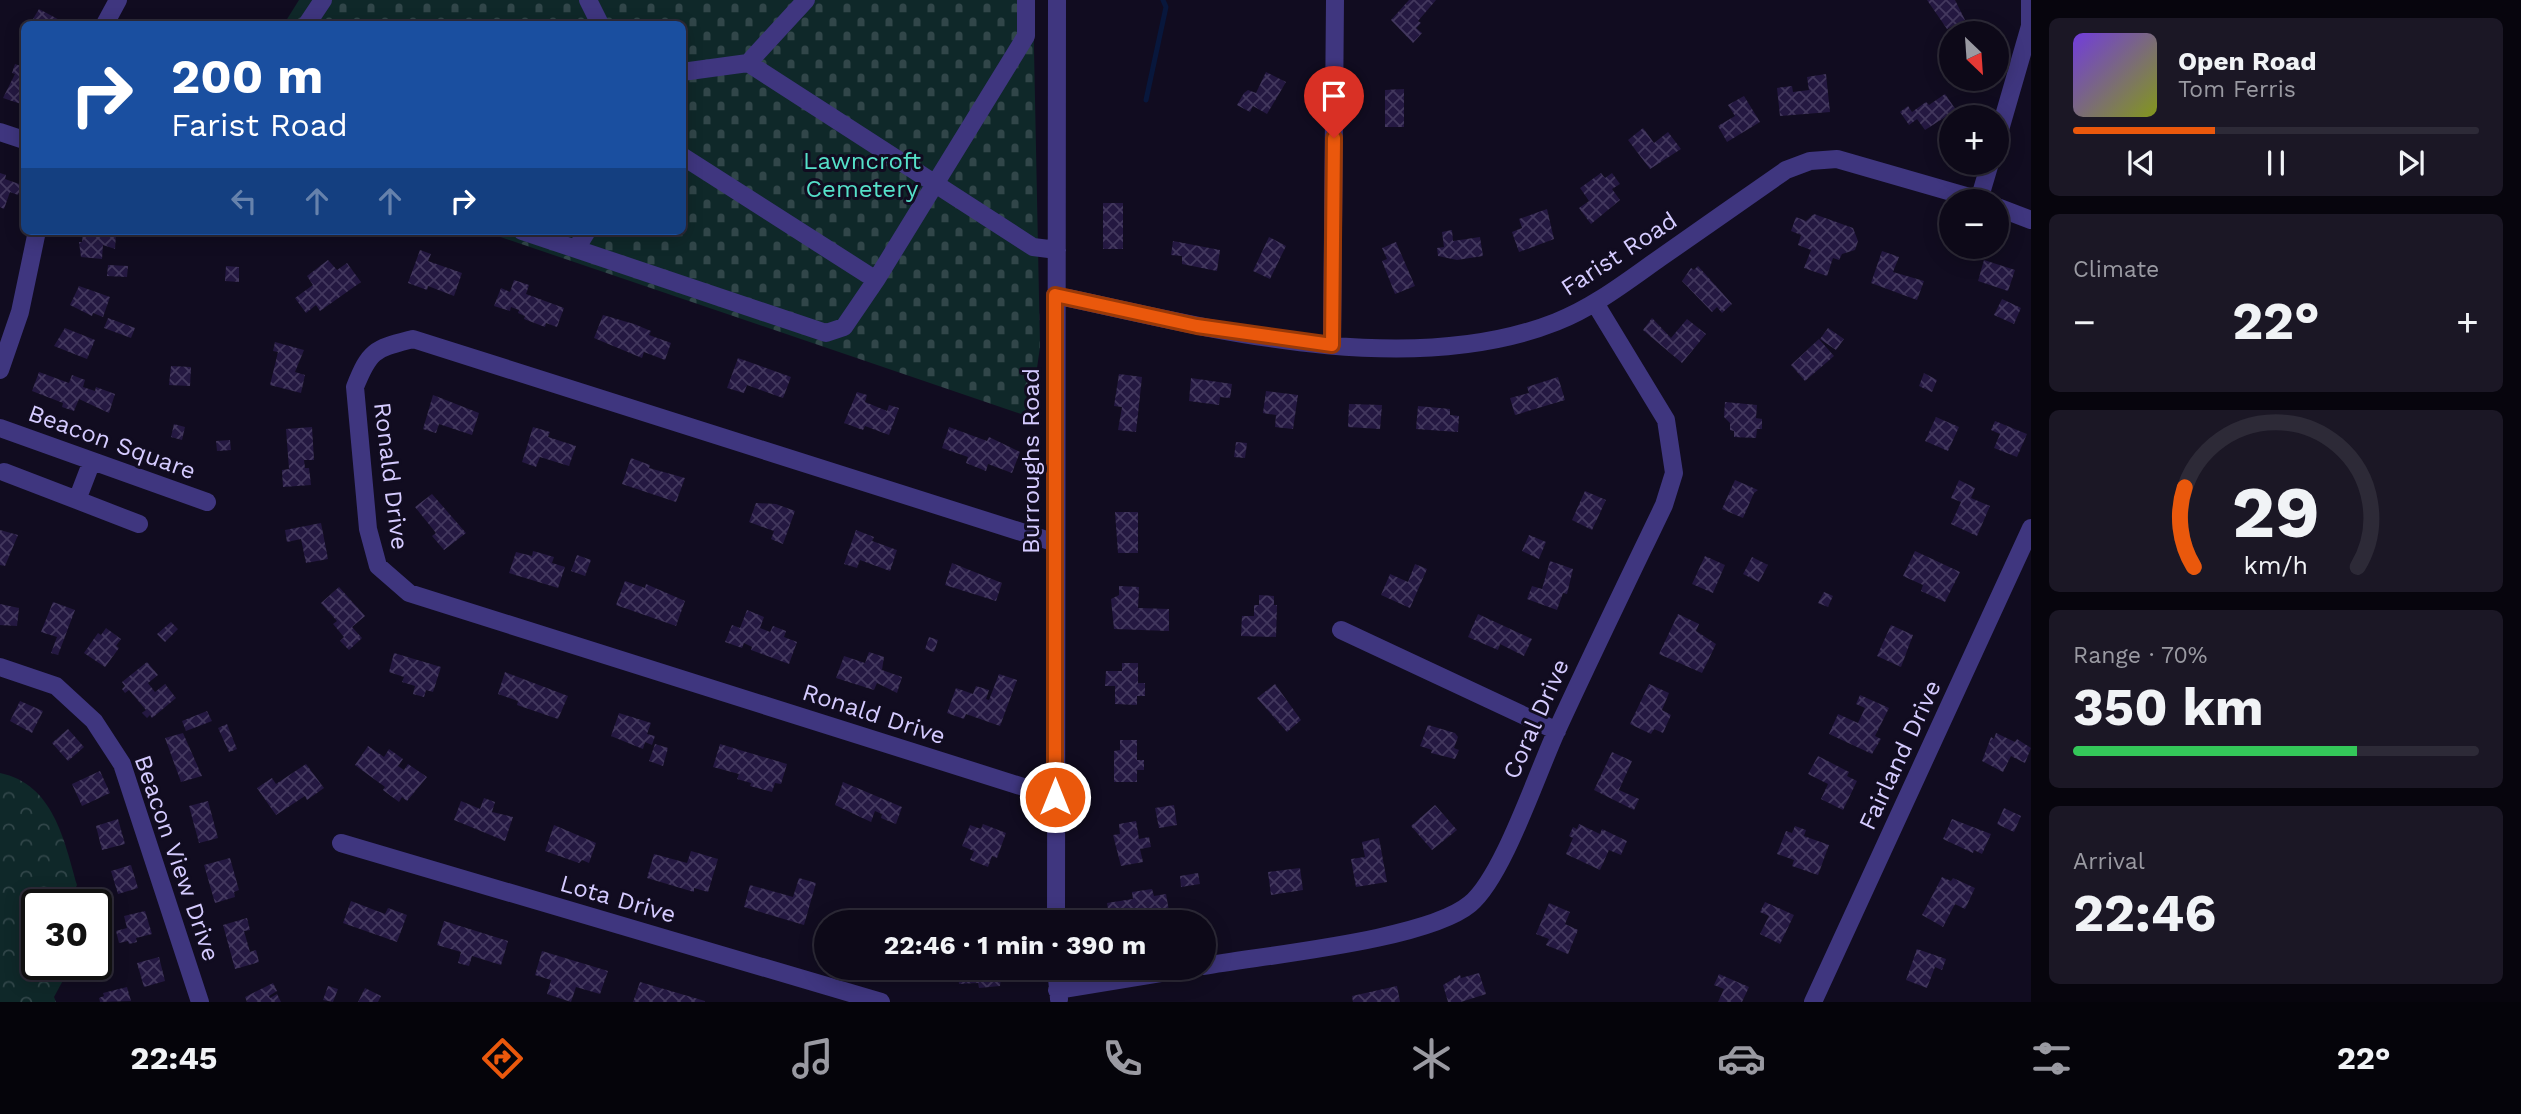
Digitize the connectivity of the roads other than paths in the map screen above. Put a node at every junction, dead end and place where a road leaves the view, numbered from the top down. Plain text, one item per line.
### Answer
1 (118, 0) edge
2 (323, 0) edge
3 (588, 0) edge
4 (806, 0) edge
5 (1026, 0) edge
6 (1058, 0) edge
7 (1335, 0) edge
8 (2030, 0) edge
9 (107, 21) edge
10 (309, 21) edge
11 (598, 21) edge
12 (748, 63) junction
13 (686, 71) edge
14 (2007, 105) edge
15 (0, 132) edge
16 (21, 139) edge
17 (686, 159) edge
18 (936, 184) junction
19 (1940, 189) edge
20 (2009, 212) edge
21 (2031, 220) edge
22 (36, 235) edge
23 (534, 235) edge
24 (585, 235) edge
25 (576, 249) junction
26 (1057, 250) junction
27 (876, 280) junction
28 (1055, 295) junction
29 (1595, 303) junction
30 (1332, 345) junction
31 (0, 370) edge
32 (0, 428) edge
33 (92, 461) junction
34 (5, 472) dead end
35 (78, 500) junction
36 (207, 502) dead end
37 (139, 524) dead end
38 (2031, 528) edge
39 (1056, 543) junction
40 (1340, 630) dead end
41 (0, 667) edge
42 (1557, 731) junction
43 (1055, 797) junction
44 (341, 843) dead end
45 (1056, 910) edge
46 (1216, 963) edge
47 (1134, 980) edge
48 (1058, 996) edge
49 (200, 1002) edge
50 (881, 1002) edge
51 (1813, 1002) edge

1 - 9 street
2 - 10 street
3 - 11 street
4 - 12 street
5 - 18 street
6 - 26 street, Burroughs Road
7 - 30 street
8 - 14 street
12 - 13 street
12 - 18 street
15 - 16 street
17 - 27 street
18 - 26 street
18 - 27 street
19 - 29 street, Farist Road
20 - 21 street
22 - 31 street
23 - 25 street
24 - 25 street
25 - 27 street
26 - 28 street, Burroughs Road
28 - 30 street, Farist Road
28 - 39 street, Burroughs Road
29 - 30 street, Farist Road
29 - 42 street, Coral Drive
32 - 33 street, Beacon Square
33 - 35 street
33 - 36 street, Beacon Square
34 - 35 street
35 - 37 street
38 - 51 street, Fairland Drive
39 - 43 street, Burroughs Road
39 - 43 street, Ronald Drive
40 - 42 street
41 - 49 street, Beacon View Drive
42 - 46 street, Coral Drive
43 - 45 street, Burroughs Road
44 - 50 street, Lota Drive
47 - 48 street

